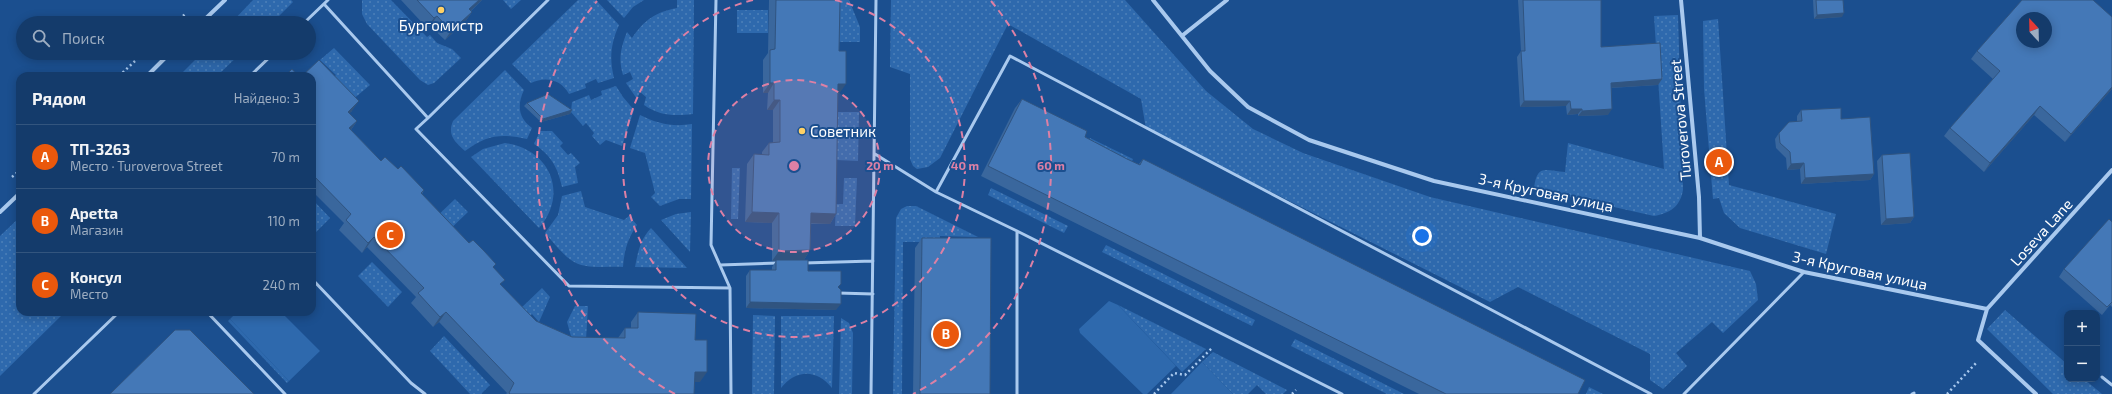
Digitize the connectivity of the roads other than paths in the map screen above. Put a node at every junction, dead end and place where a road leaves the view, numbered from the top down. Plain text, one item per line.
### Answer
1 (225, 0) edge
2 (328, 0) edge
3 (548, 0) edge
4 (716, 0) edge
5 (876, 0) edge
6 (1153, 0) edge
7 (1227, 0) edge
8 (1681, 0) edge
9 (324, 4) junction
10 (208, 16) edge
11 (311, 16) edge
12 (1183, 35) junction
13 (163, 60) edge
14 (267, 60) edge
15 (151, 72) edge
16 (254, 72) edge
17 (428, 118) junction
18 (875, 154) junction
19 (2112, 170) edge
20 (936, 192) junction
21 (16, 197) edge
22 (0, 212) edge
23 (1017, 231) junction
24 (1700, 238) junction
25 (873, 261) junction
26 (781, 263) edge
27 (796, 263) edge
28 (720, 264) junction
29 (1804, 272) junction
30 (316, 283) edge
31 (730, 288) junction
32 (837, 293) edge
33 (873, 294) junction
34 (1987, 309) junction
35 (115, 316) edge
36 (211, 316) edge
37 (2102, 377) dead end
38 (2112, 385) edge
39 (34, 394) edge
40 (285, 394) edge
41 (425, 394) edge
42 (731, 394) edge
43 (872, 394) edge
44 (1017, 394) edge
45 (1342, 394) edge
46 (1651, 394) edge
47 (1684, 394) edge
48 (2036, 394) edge

1 - 10 street
2 - 9 lane
3 - 17 lane
4 - 28 lane
5 - 18 lane
6 - 12 street, 3-я Круговая улица
7 - 12 street
8 - 24 street, Turoverova Street
9 - 11 lane
9 - 17 lane
12 - 24 street, 3-я Круговая улица
13 - 15 street
14 - 16 lane
17 - 31 lane
18 - 20 lane
18 - 25 lane
19 - 34 street, Loseva Lane
20 - 23 lane
20 - 46 lane
21 - 22 street
23 - 44 lane
23 - 45 lane
24 - 29 street, 3-я Круговая улица
25 - 27 lane
25 - 33 lane
26 - 28 lane
28 - 31 lane
29 - 34 street, 3-я Круговая улица
29 - 47 lane
30 - 41 lane
31 - 42 lane
32 - 33 lane
33 - 43 lane
34 - 48 street
35 - 39 lane
36 - 40 lane
37 - 38 lane

